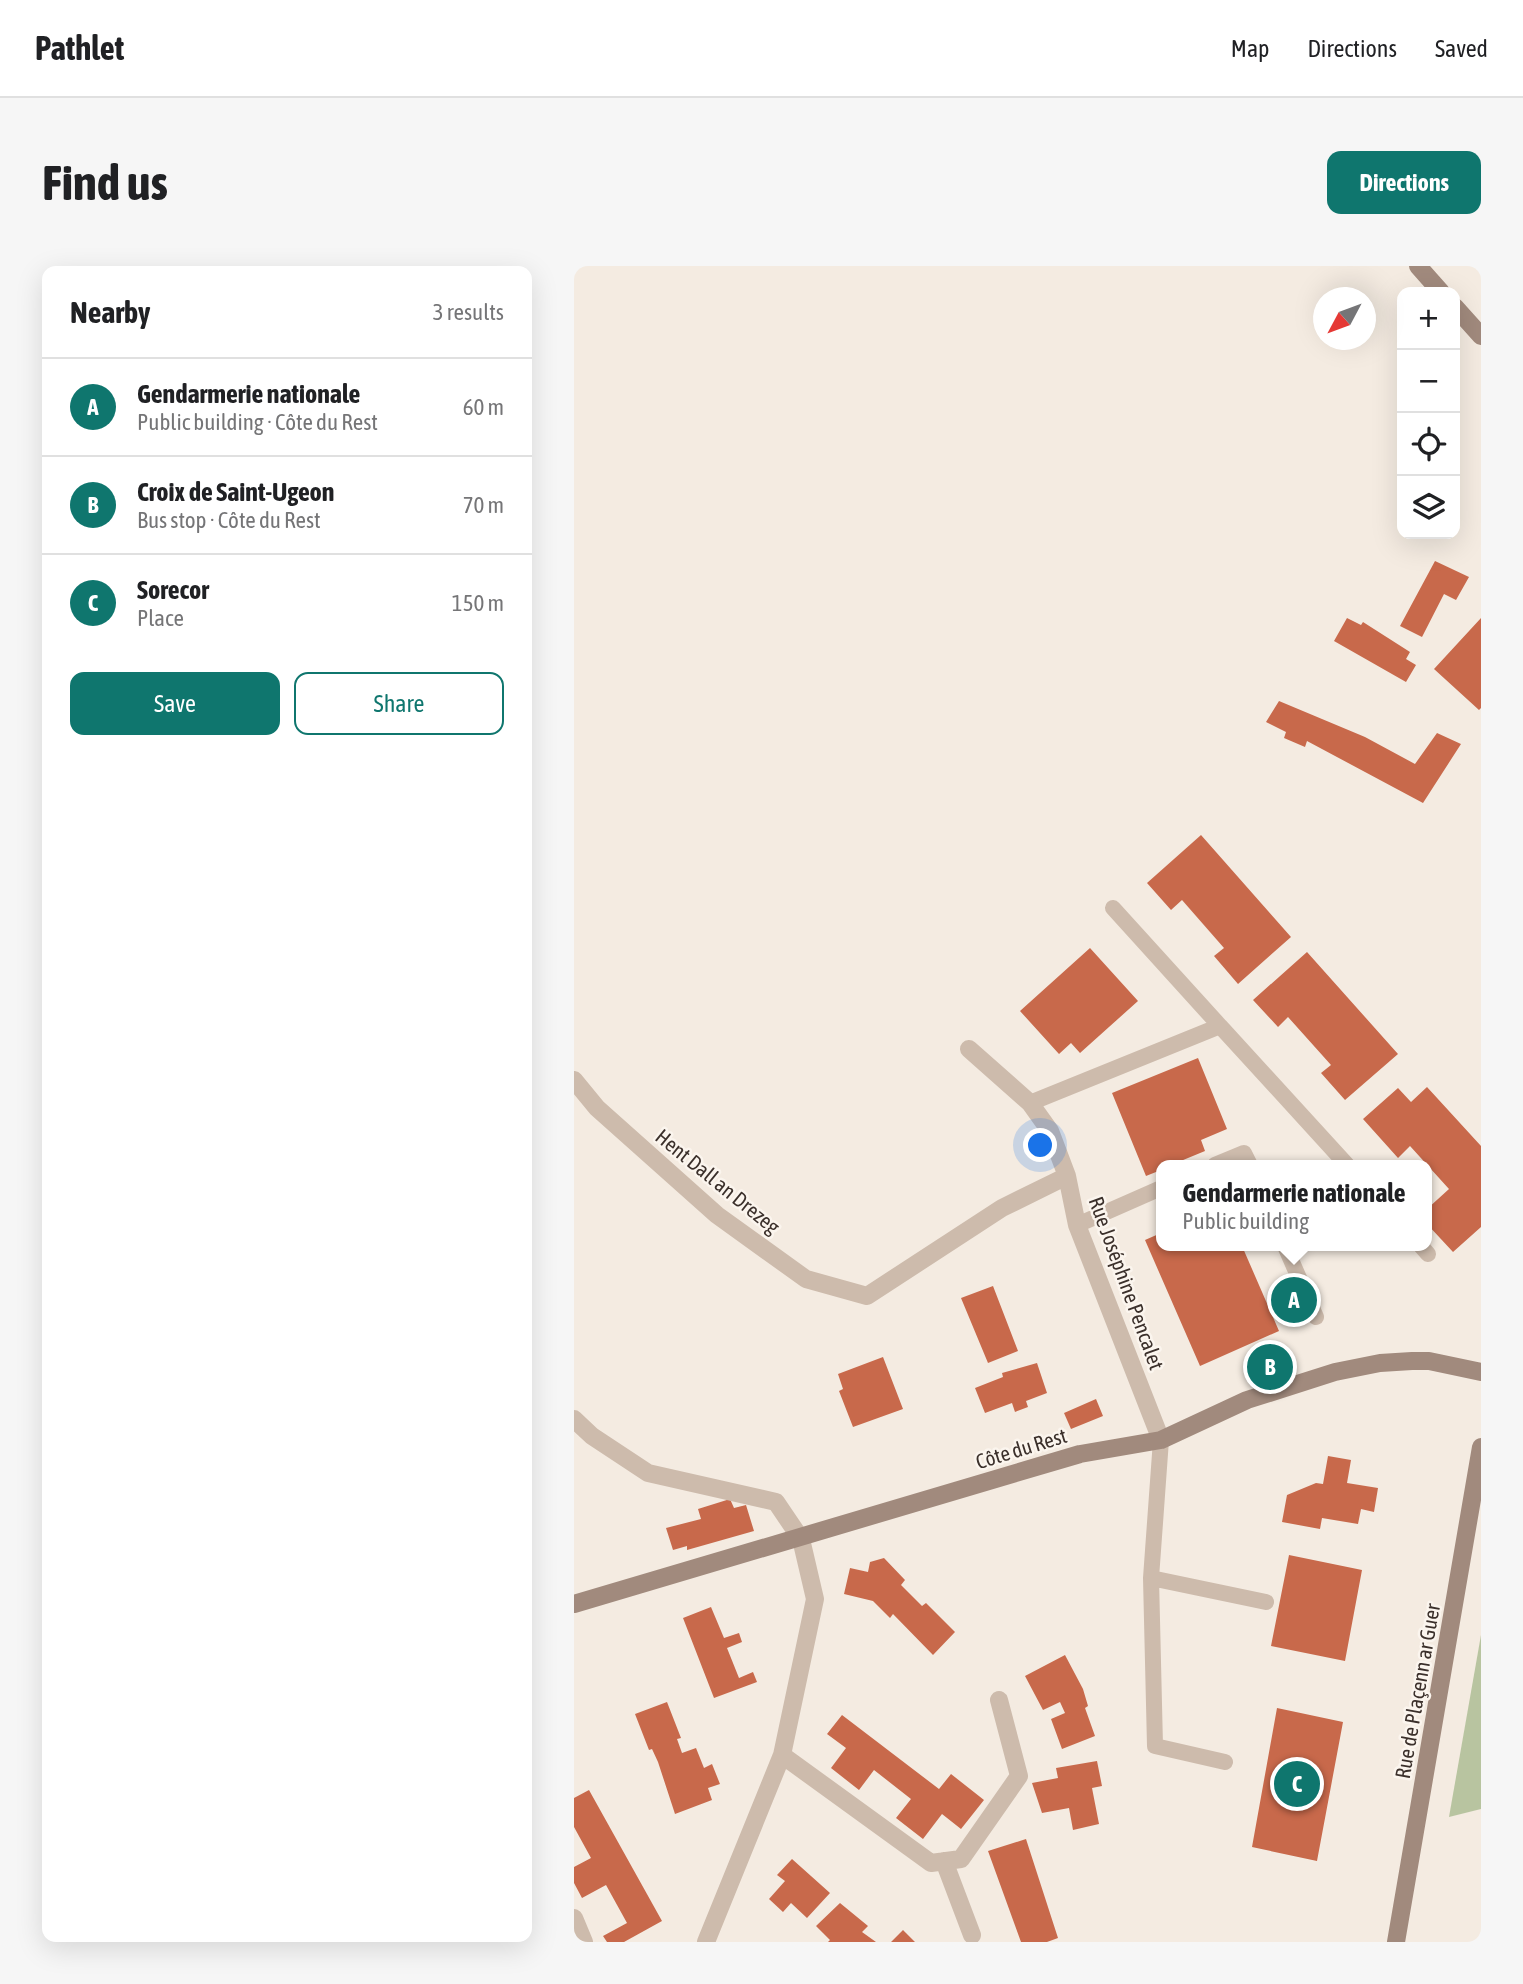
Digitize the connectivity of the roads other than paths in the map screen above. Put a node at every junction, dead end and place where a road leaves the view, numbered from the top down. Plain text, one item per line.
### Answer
1 (1418, 266) edge
2 (1437, 287) edge
3 (1460, 313) edge
4 (1481, 336) edge
5 (1113, 908) dead end
6 (1220, 1026) junction
7 (969, 1049) dead end
8 (574, 1080) edge
9 (1030, 1103) junction
10 (1227, 1160) edge
11 (1248, 1160) edge
12 (1342, 1160) edge
13 (1067, 1176) junction
14 (1156, 1190) edge
15 (1077, 1225) junction
16 (1287, 1251) edge
17 (1316, 1317) dead end
18 (1481, 1372) edge
19 (574, 1419) edge
20 (1161, 1440) junction
21 (1481, 1447) edge
22 (801, 1538) junction
23 (1151, 1578) junction
24 (1266, 1602) dead end
25 (574, 1604) edge
26 (999, 1699) dead end
27 (782, 1755) junction
28 (1225, 1762) dead end
29 (944, 1861) junction
30 (574, 1917) edge
31 (972, 1935) dead end
32 (584, 1942) edge
33 (706, 1942) edge
34 (1396, 1942) edge

1 - 2 street
3 - 4 street
5 - 6 lane
6 - 9 lane
6 - 12 lane
7 - 9 street, Rue Joséphine Pencalet
8 - 13 street, Hent Dall an Drezeg
9 - 13 street, Rue Joséphine Pencalet
10 - 11 lane
13 - 15 street, Rue Joséphine Pencalet
14 - 15 lane
15 - 20 street, Rue Joséphine Pencalet
16 - 17 lane
18 - 20 street, Côte du Rest
19 - 22 street
20 - 22 street, Côte du Rest
20 - 23 lane
21 - 34 street, Rue de Plaçenn ar Guer
22 - 25 street, Côte du Rest
22 - 27 street
23 - 24 lane
23 - 28 lane
26 - 29 street
27 - 29 street
27 - 33 street
29 - 31 street
30 - 32 street

